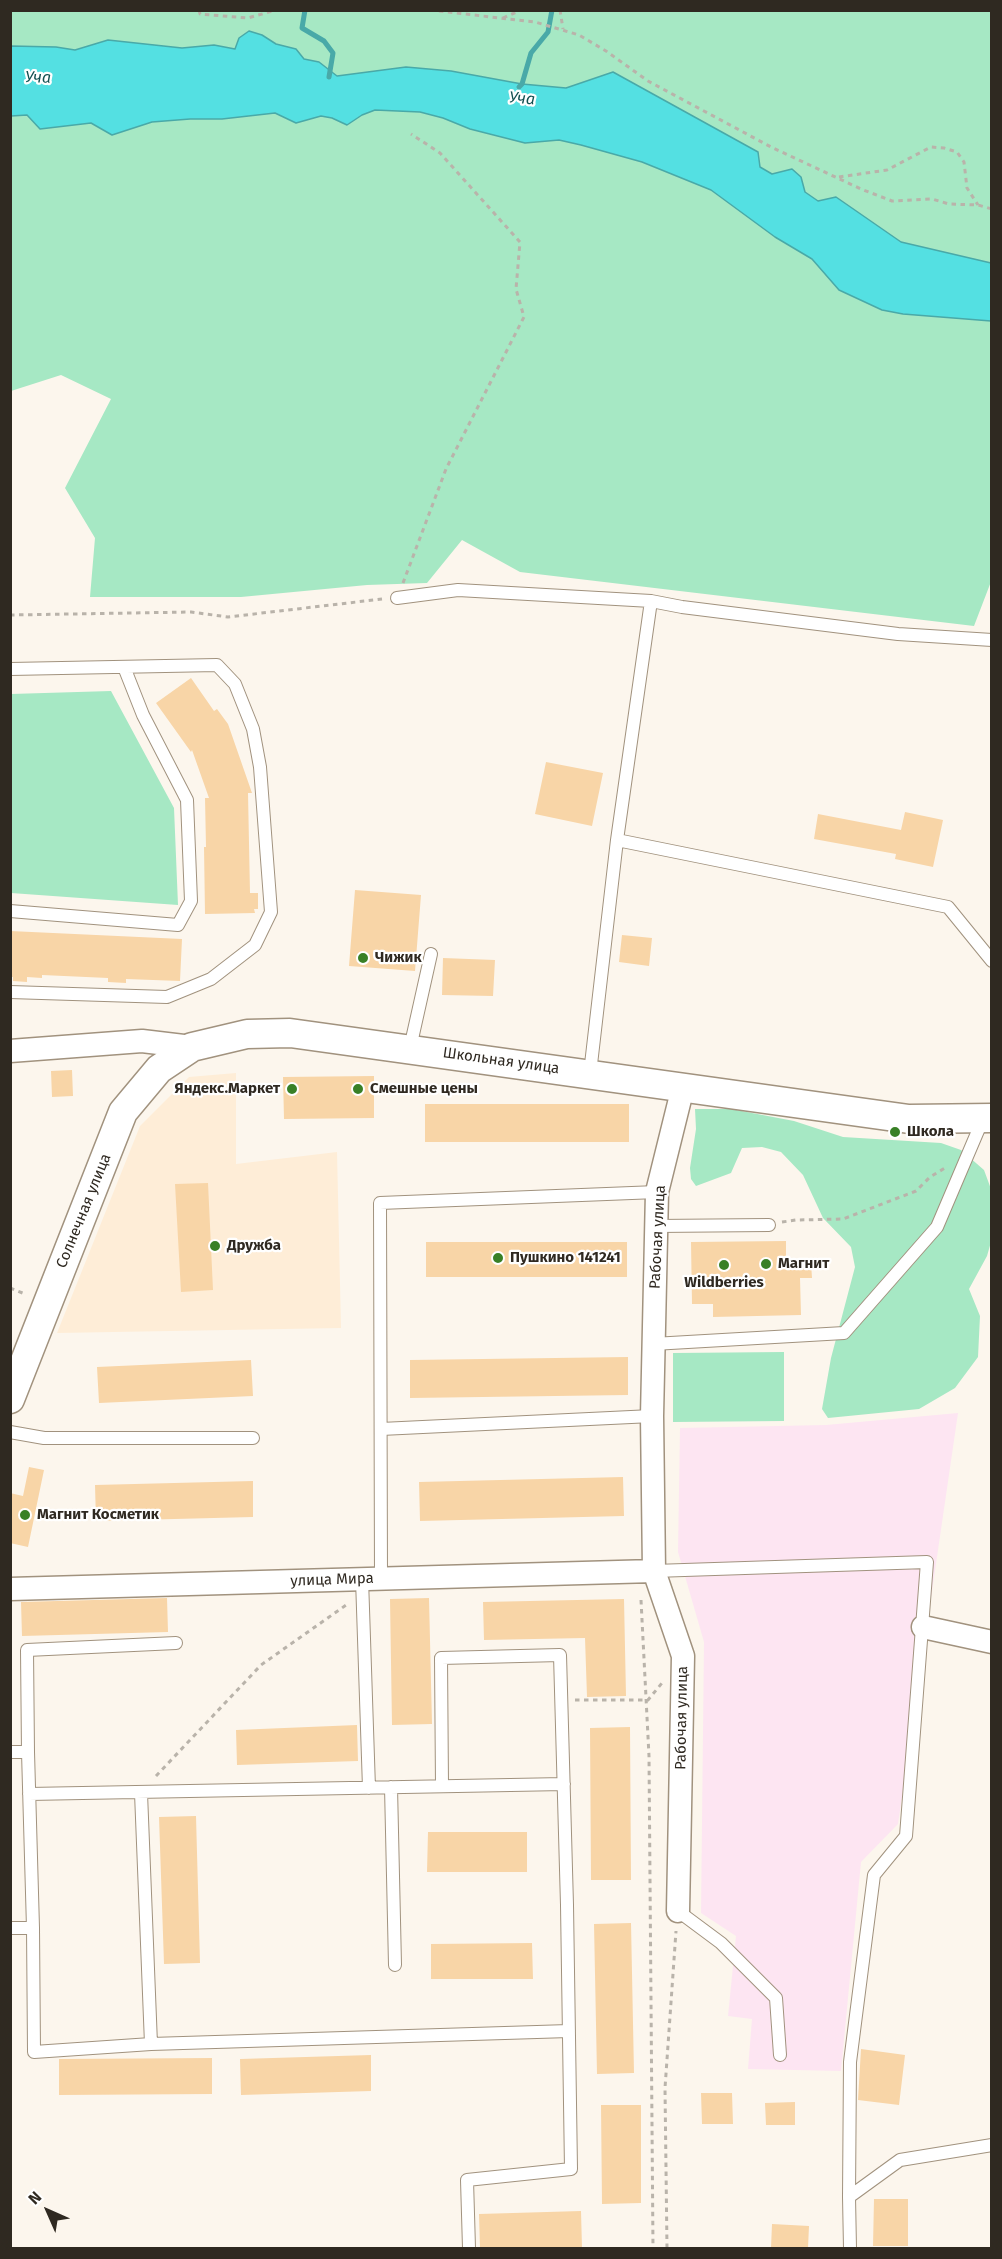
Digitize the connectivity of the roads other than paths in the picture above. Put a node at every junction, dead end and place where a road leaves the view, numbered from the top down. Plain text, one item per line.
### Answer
1 (397, 598) road end
2 (651, 601) junction
3 (992, 640) edge
4 (124, 667) junction
5 (10, 669) edge
6 (617, 840) junction
7 (10, 911) edge
8 (431, 954) dead end
9 (992, 961) edge
10 (10, 992) edge
11 (192, 1047) junction
12 (410, 1048) junction
13 (10, 1051) edge
14 (590, 1073) junction
15 (683, 1087) junction
16 (988, 1118) edge
17 (657, 1192) junction
18 (769, 1225) road end
19 (656, 1226) junction
20 (653, 1344) junction
21 (10, 1399) edge
22 (652, 1416) junction
23 (381, 1429) junction
24 (10, 1432) edge
25 (253, 1438) dead end
26 (654, 1571) junction
27 (369, 1584) junction
28 (10, 1589) edge
29 (923, 1627) junction
30 (992, 1642) edge
31 (176, 1643) dead end
32 (10, 1752) edge
33 (28, 1752) junction
34 (564, 1784) junction
35 (442, 1786) junction
36 (391, 1787) junction
37 (369, 1788) junction
38 (141, 1793) junction
39 (29, 1794) junction
40 (678, 1911) joint
41 (10, 1928) edge
42 (33, 1928) junction
43 (395, 1965) dead end
44 (568, 2031) junction
45 (151, 2044) junction
46 (780, 2055) dead end
47 (992, 2145) edge
48 (849, 2197) junction
49 (469, 2248) edge
50 (850, 2248) edge

1 - 2 lane
2 - 3 lane
2 - 6 lane
4 - 5 lane
4 - 7 lane
4 - 10 lane
6 - 9 lane
6 - 14 lane
8 - 12 lane
11 - 12 street, Школьная улица
11 - 13 street, Школьная улица
11 - 21 street, Солнечная улица
12 - 14 street, Школьная улица
14 - 15 street, Школьная улица
15 - 16 street, Школьная улица
15 - 17 street, Рабочая улица
16 - 20 lane
17 - 19 street, Рабочая улица
17 - 23 lane
18 - 19 lane
19 - 20 street, Рабочая улица
20 - 22 street, Рабочая улица
22 - 23 lane
22 - 26 street, Рабочая улица
23 - 27 lane
24 - 25 lane
26 - 27 street, улица Мира
26 - 29 lane
26 - 40 street, Рабочая улица
27 - 28 street, улица Мира
27 - 37 lane
29 - 30 street
29 - 48 lane
31 - 33 lane
32 - 33 lane
33 - 39 lane
34 - 35 lane
34 - 35 lane
34 - 44 lane
35 - 36 lane
36 - 37 lane
36 - 43 lane
37 - 38 lane
38 - 39 lane
38 - 45 lane
39 - 42 lane
40 - 46 lane
41 - 42 lane
42 - 45 lane
44 - 45 lane
44 - 49 lane
47 - 48 lane
48 - 50 lane

